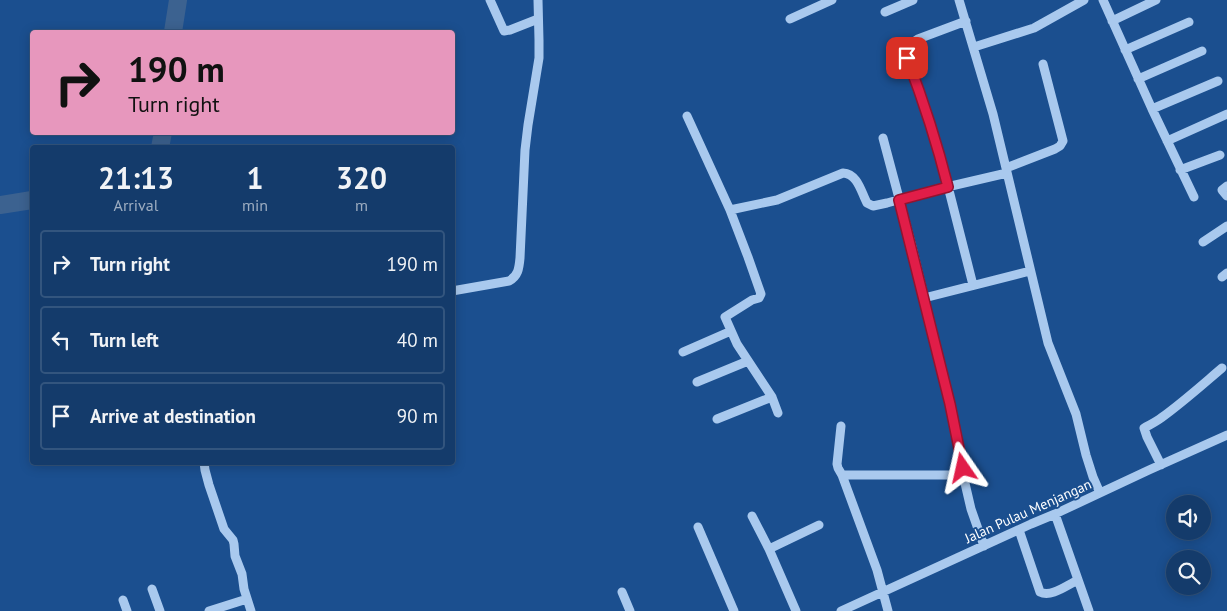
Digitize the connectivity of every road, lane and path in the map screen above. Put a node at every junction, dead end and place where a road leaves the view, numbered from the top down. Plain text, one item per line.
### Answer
1 (490, 0) edge
2 (538, 0) edge
3 (913, 0) edge
4 (959, 0) edge
5 (1084, 0) edge
6 (1103, 0) edge
7 (1156, 0) edge
8 (829, 1) edge
9 (885, 12) dead end
10 (790, 19) dead end
11 (538, 20) junction
12 (966, 20) junction
13 (1112, 22) junction
14 (1189, 22) dead end
15 (974, 47) junction
16 (1125, 50) junction
17 (1202, 50) dead end
18 (1043, 64) dead end
19 (1138, 79) junction
20 (1218, 81) dead end
21 (1152, 109) junction
22 (1227, 114) edge
23 (687, 116) dead end
24 (883, 138) dead end
25 (1166, 141) junction
26 (1220, 155) dead end
27 (1007, 170) junction
28 (1180, 170) junction
29 (1227, 186) edge
30 (948, 187) junction
31 (1227, 196) edge
32 (1194, 197) dead end
33 (899, 200) junction
34 (730, 210) junction
35 (1227, 226) edge
36 (1203, 242) dead end
37 (1030, 271) junction
38 (973, 286) junction
39 (455, 291) edge
40 (924, 298) junction
41 (731, 331) junction
42 (683, 352) dead end
43 (748, 361) junction
44 (1222, 368) dead end
45 (697, 382) dead end
46 (772, 397) junction
47 (778, 413) dead end
48 (717, 419) dead end
49 (841, 426) dead end
50 (1227, 435) edge
51 (204, 465) edge
52 (1160, 465) junction
53 (842, 474) junction
54 (964, 479) junction
55 (1100, 494) junction
56 (1055, 514) junction
57 (752, 516) dead end
58 (819, 525) dead end
59 (698, 527) dead end
60 (1019, 530) junction
61 (984, 546) junction
62 (769, 550) junction
63 (1078, 580) junction
64 (152, 589) dead end
65 (622, 592) dead end
66 (883, 592) junction
67 (248, 599) junction
68 (123, 600) dead end
69 (127, 611) edge
70 (160, 611) edge
71 (208, 611) edge
72 (251, 611) edge
73 (630, 611) edge
74 (734, 611) edge
75 (796, 611) edge
76 (841, 611) edge
77 (888, 611) edge
78 (1089, 611) edge

1 - 11 street
2 - 11 street
3 - 9 street
4 - 12 street
5 - 15 street
6 - 13 street
7 - 13 street
8 - 10 street
11 - 39 street
12 - 15 street
12 - 30 street
13 - 16 street
14 - 16 street
15 - 27 street
16 - 19 street
17 - 19 street
18 - 27 street
19 - 21 street
20 - 21 street
21 - 25 street
22 - 25 street
23 - 34 street
24 - 33 street
25 - 28 street
26 - 28 street
27 - 30 street
27 - 37 street
28 - 32 street
29 - 31 street
30 - 33 street
30 - 38 street
33 - 34 street
33 - 40 street
34 - 41 street
35 - 36 street
37 - 38 street
37 - 55 street
38 - 40 street
40 - 54 street
41 - 42 street
41 - 43 street
43 - 45 street
43 - 46 street
44 - 52 street
46 - 47 street
46 - 48 street
49 - 53 street
50 - 52 street, Jalan Pulau Menjangan
51 - 67 street
52 - 55 street, Jalan Pulau Menjangan
53 - 54 street
53 - 66 street
54 - 61 street
55 - 56 street, Jalan Pulau Menjangan
56 - 60 street, Jalan Pulau Menjangan
56 - 63 street
57 - 62 street
58 - 62 street
59 - 74 street
60 - 61 street, Jalan Pulau Menjangan
60 - 63 street
61 - 66 street, Jalan Pulau Menjangan
62 - 75 street
63 - 78 street
64 - 70 street
65 - 73 street
66 - 76 street, Jalan Pulau Menjangan
66 - 77 street
67 - 71 street
67 - 72 street
68 - 69 street

